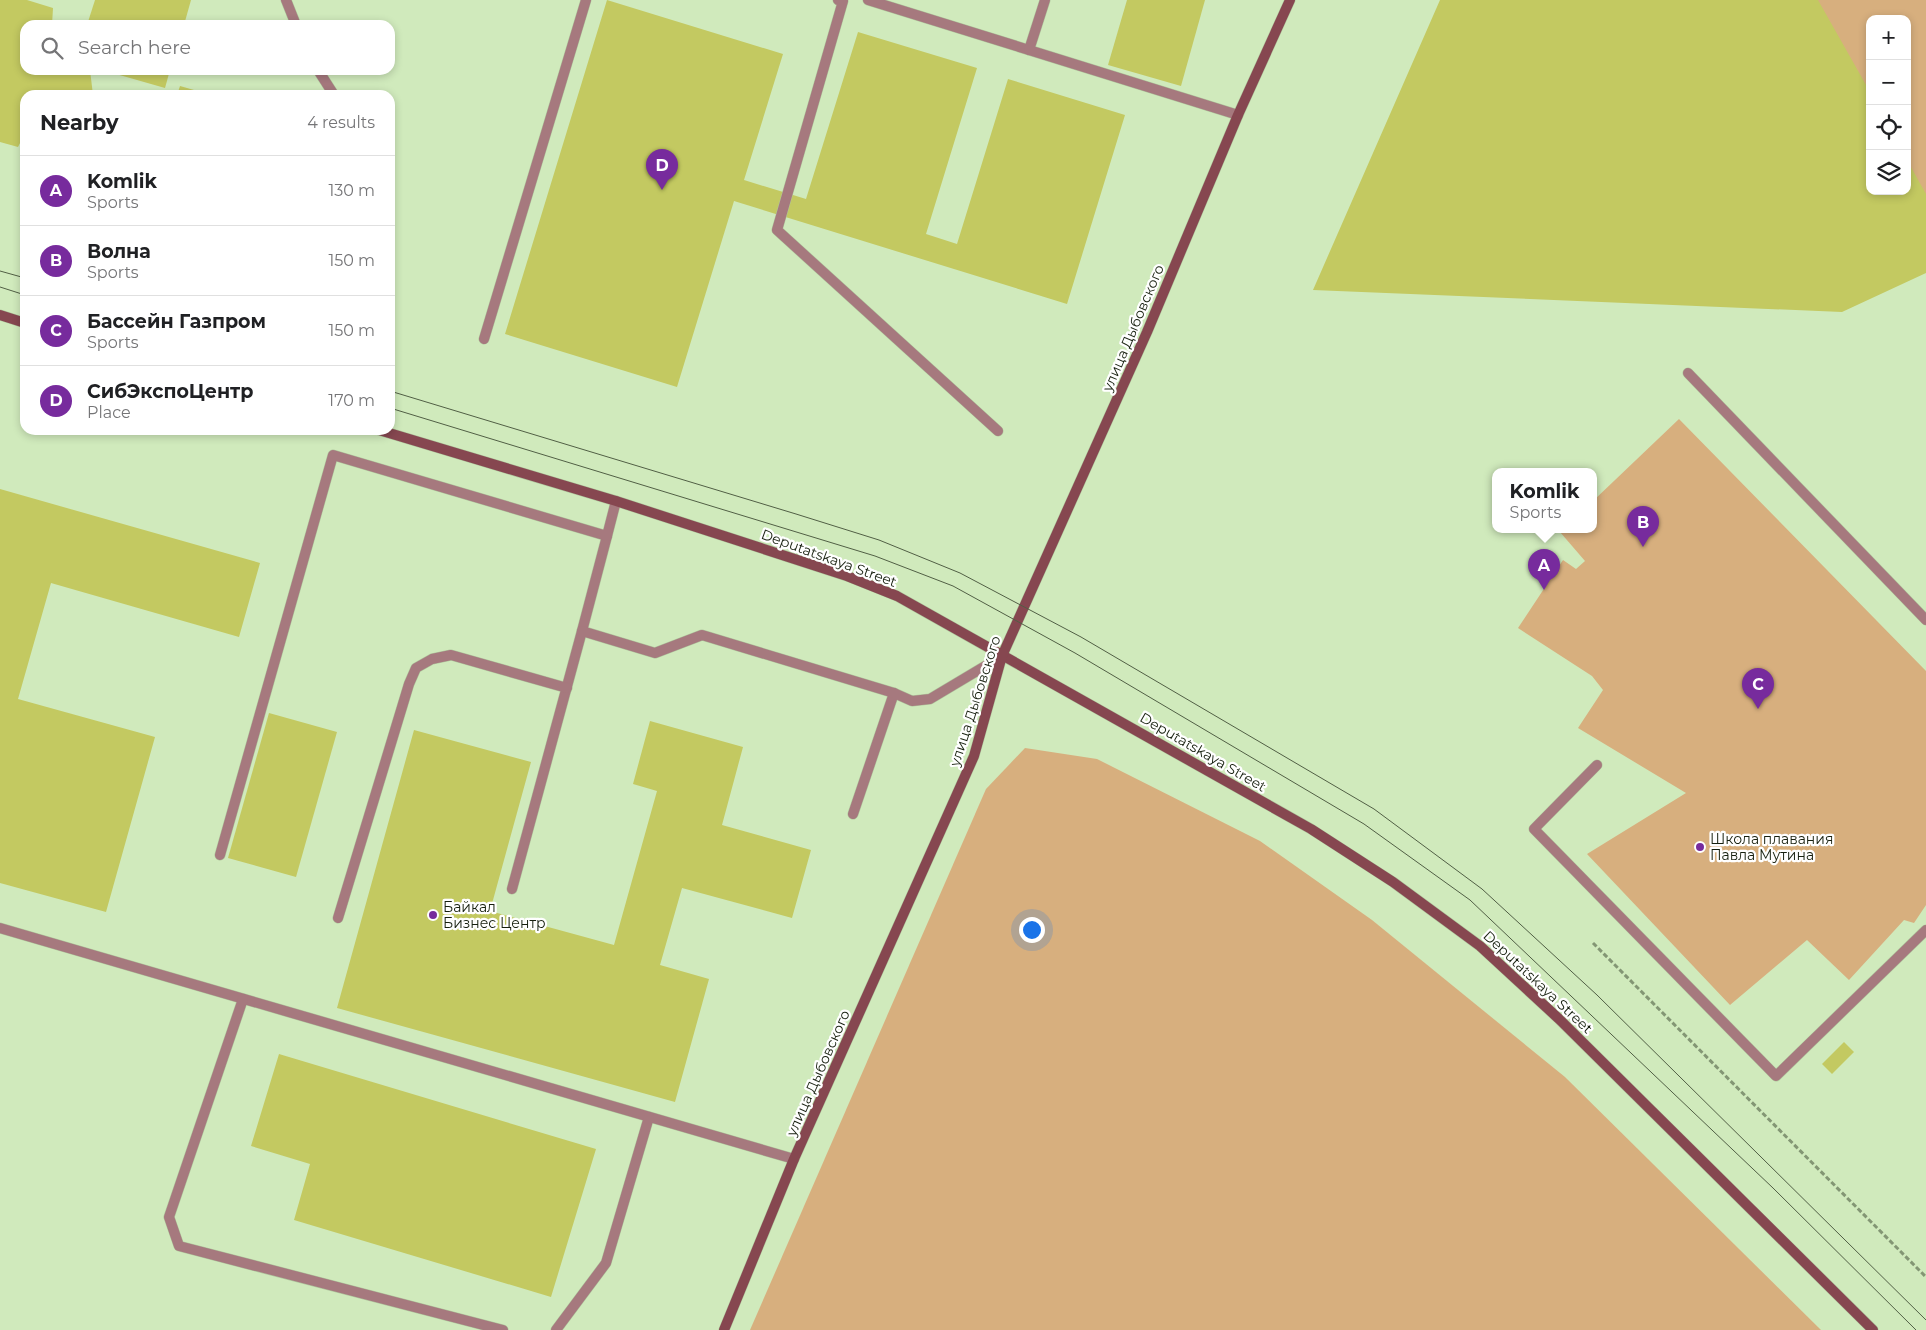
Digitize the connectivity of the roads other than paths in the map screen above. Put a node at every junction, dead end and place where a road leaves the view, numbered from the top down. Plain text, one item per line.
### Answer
1 (286, 0) edge
2 (586, 0) edge
3 (843, 0) edge
4 (868, 0) edge
5 (1045, 0) edge
6 (1290, 0) edge
7 (294, 20) edge
8 (1029, 50) junction
9 (321, 75) edge
10 (331, 90) edge
11 (1238, 115) junction
12 (0, 315) edge
13 (20, 321) edge
14 (484, 339) dead end
15 (1688, 373) dead end
16 (998, 431) dead end
17 (395, 435) edge
18 (616, 501) junction
19 (607, 536) junction
20 (1926, 620) edge
21 (582, 631) junction
22 (1002, 656) junction
23 (567, 688) junction
24 (894, 693) junction
25 (1597, 765) dead end
26 (853, 814) dead end
27 (220, 855) dead end
28 (512, 889) dead end
29 (338, 918) dead end
30 (0, 928) edge
31 (1926, 930) edge
32 (243, 999) junction
33 (649, 1117) junction
34 (794, 1159) junction
35 (503, 1330) edge
36 (556, 1330) edge
37 (724, 1330) edge
38 (1873, 1330) edge

1 - 7 street
2 - 14 street
3 - 16 street
4 - 8 street
5 - 8 street
6 - 11 main road, улица Дыбовского
8 - 11 street
9 - 10 street
11 - 22 main road, улица Дыбовского
12 - 13 main road
15 - 20 street
17 - 18 main road, Deputatskaya Street
18 - 19 street
18 - 22 main road, Deputatskaya Street
19 - 21 street
19 - 27 street
21 - 23 street
21 - 24 street
22 - 24 street
22 - 34 main road, улица Дыбовского
22 - 38 main road, Deputatskaya Street
23 - 28 street
23 - 29 street
24 - 26 street
25 - 31 street
30 - 32 street
32 - 33 street
32 - 35 street
33 - 34 street
33 - 36 street
34 - 37 main road, улица Дыбовского

